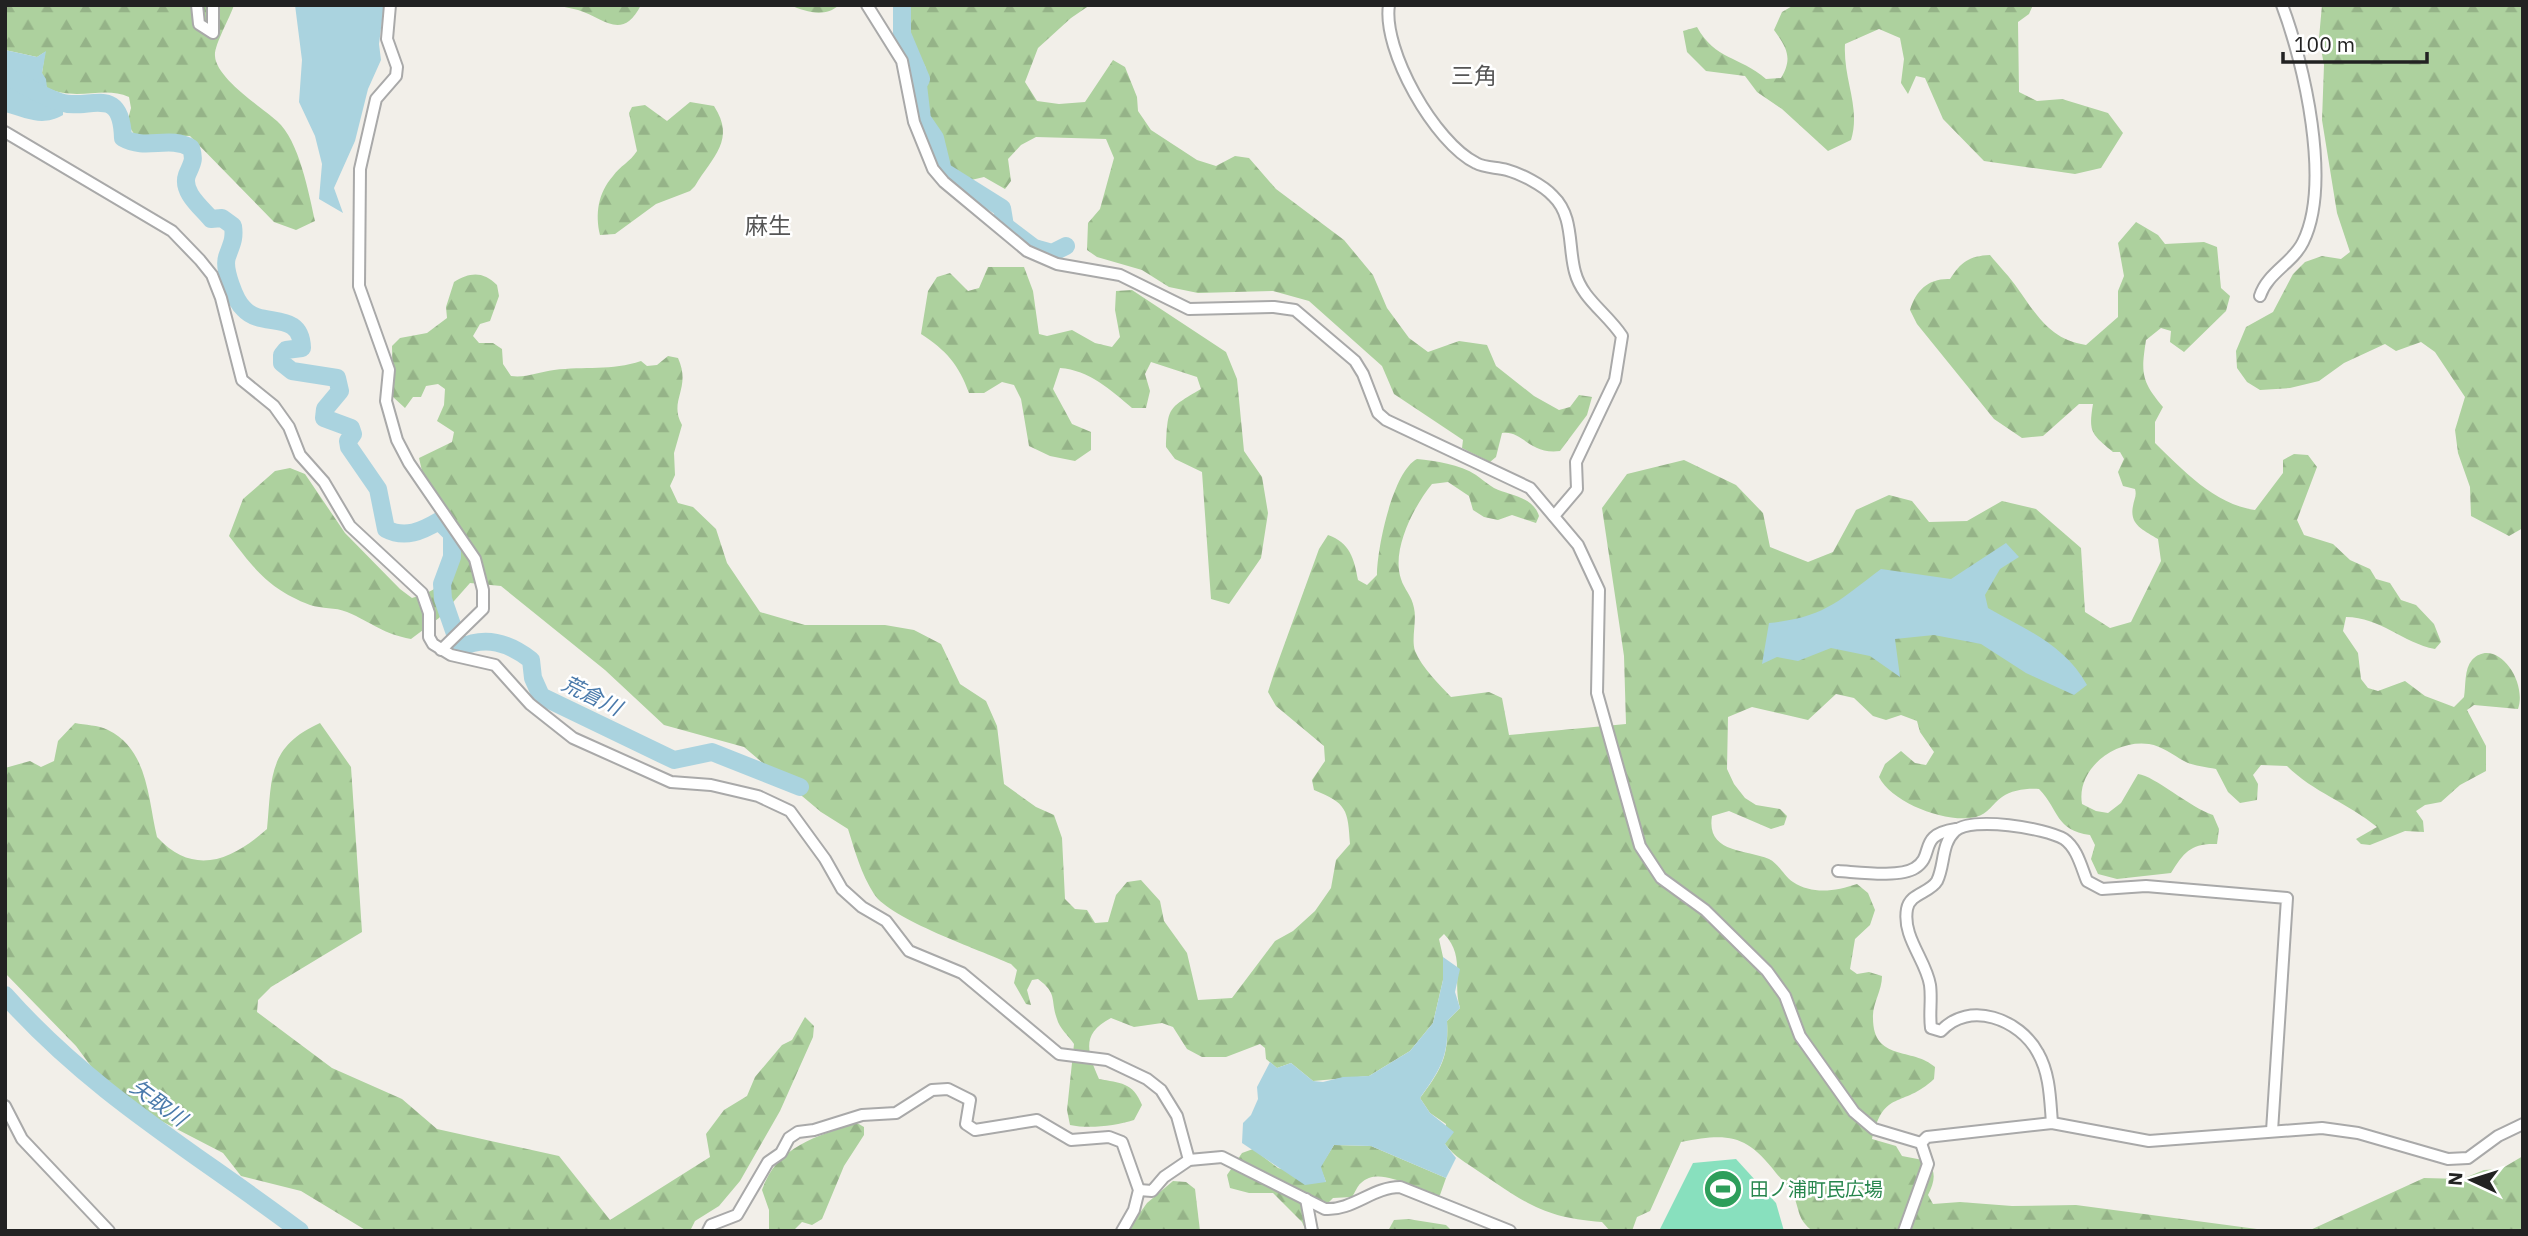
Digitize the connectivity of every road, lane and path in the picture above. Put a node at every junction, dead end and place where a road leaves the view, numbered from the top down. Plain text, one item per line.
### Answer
1 (197, 5) edge
2 (213, 5) edge
3 (390, 5) edge
4 (867, 5) edge
5 (1389, 5) edge
6 (2282, 5) edge
7 (5, 132) edge
8 (2260, 296) dead end
9 (1554, 516) junction
10 (441, 650) junction
11 (1956, 830) junction
12 (1838, 871) dead end
13 (5, 1106) edge
14 (2052, 1123) junction
15 (2523, 1124) edge
16 (2272, 1130) junction
17 (1920, 1143) junction
18 (1189, 1160) junction
19 (1139, 1190) junction
20 (1306, 1199) junction
21 (109, 1231) edge
22 (708, 1231) edge
23 (1122, 1231) edge
24 (1312, 1231) edge
25 (1510, 1231) edge
26 (1904, 1231) edge

1 - 2 street
3 - 10 street
4 - 9 street
5 - 9 street
6 - 8 street
7 - 10 street
9 - 17 street
10 - 18 street
11 - 12 street
11 - 14 street
11 - 16 street
13 - 21 street
14 - 16 street
14 - 17 street
15 - 16 street
17 - 26 street
18 - 19 street
18 - 20 street
19 - 22 street
19 - 23 street
20 - 24 street
20 - 25 street

